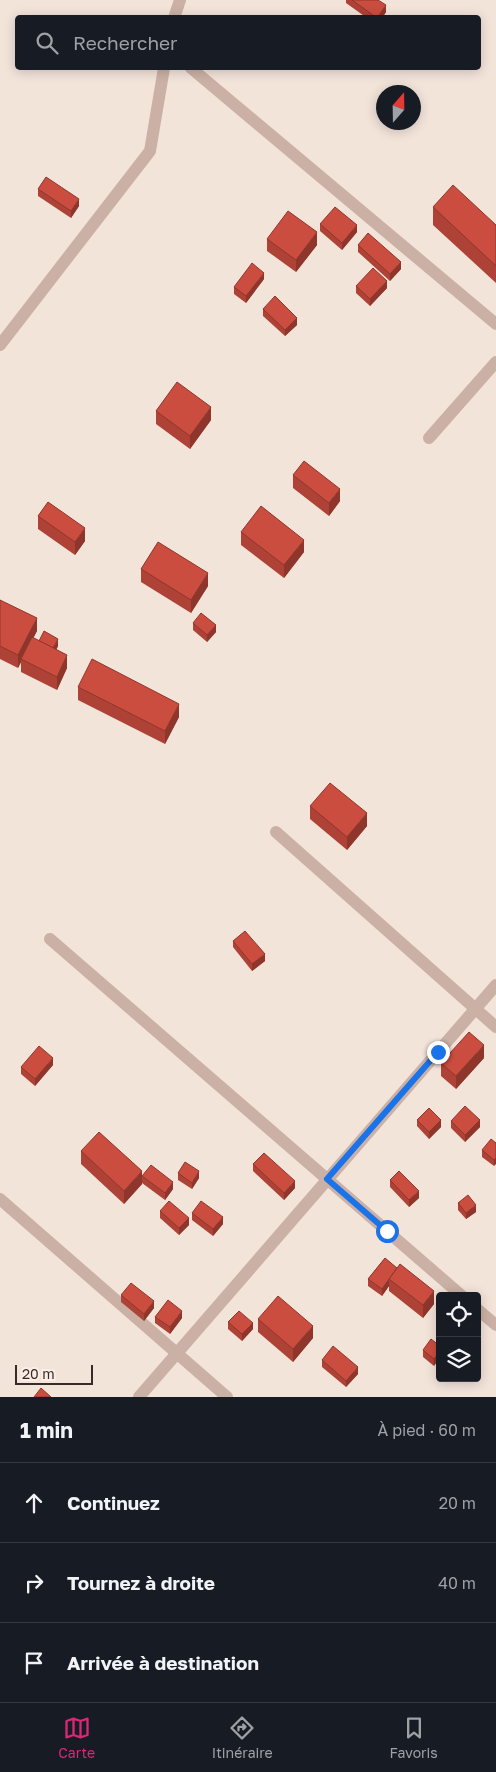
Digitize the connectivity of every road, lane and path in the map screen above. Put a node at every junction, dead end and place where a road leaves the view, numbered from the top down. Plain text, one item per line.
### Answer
1 (180, 0) edge
2 (175, 15) edge
3 (164, 70) edge
4 (193, 70) edge
5 (496, 324) edge
6 (0, 345) edge
7 (496, 362) edge
8 (429, 438) dead end
9 (276, 832) dead end
10 (50, 939) dead end
11 (496, 985) edge
12 (475, 1009) junction
13 (496, 1028) edge
14 (327, 1179) junction
15 (0, 1199) edge
16 (457, 1292) edge
17 (481, 1312) edge
18 (496, 1325) edge
19 (176, 1353) junction
20 (138, 1397) edge
21 (226, 1397) edge

1 - 2 street
3 - 6 street
4 - 5 street
7 - 8 street
9 - 12 street
10 - 14 street
11 - 12 street
12 - 13 street
12 - 14 street
14 - 16 street
14 - 19 street
15 - 19 street
17 - 18 street
19 - 20 street
19 - 21 street

